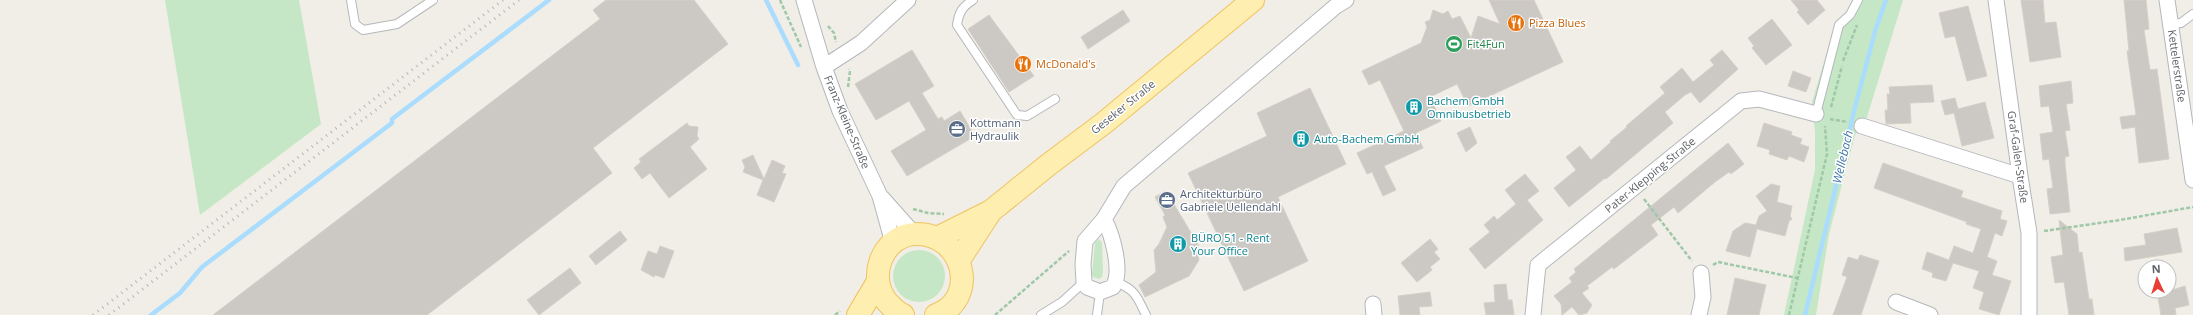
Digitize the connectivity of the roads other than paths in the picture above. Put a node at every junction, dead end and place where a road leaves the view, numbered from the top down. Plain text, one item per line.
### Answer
1 (351, 0) edge
2 (433, 0) edge
3 (804, 0) edge
4 (908, 0) edge
5 (973, 0) edge
6 (1253, 0) edge
7 (1346, 0) edge
8 (1858, 0) edge
9 (1996, 0) edge
10 (2167, 0) edge
11 (2193, 14) edge
12 (2171, 24) junction
13 (824, 67) junction
14 (1055, 99) dead end
15 (2188, 109) edge
16 (1823, 115) joint
17 (1862, 126) dead end
18 (2020, 176) junction
19 (2193, 180) edge
20 (880, 196) junction
21 (991, 212) junction
22 (1104, 219) junction
23 (914, 234) junction
24 (937, 238) junction
25 (893, 243) junction
26 (959, 260) junction
27 (1701, 273) road end
28 (1084, 282) junction
29 (1116, 282) junction
30 (877, 283) junction
31 (1100, 292) junction
32 (1896, 302) dead end
33 (1046, 314) edge
34 (858, 315) edge
35 (900, 315) edge
36 (936, 315) edge
37 (1097, 315) edge
38 (1146, 315) edge
39 (1534, 315) edge
40 (1699, 315) edge
41 (1930, 315) edge
42 (2029, 315) edge

1 - 2 lane
3 - 13 street, Franz-Kleine-Straße
4 - 13 street
5 - 14 lane
6 - 21 main road, Geseker Straße
7 - 22 street
8 - 16 lane
9 - 18 street, Graf-Galen-Straße
10 - 12 street, Kettelerstraße
11 - 12 lane
12 - 15 street, Kettelerstraße
13 - 20 street, Franz-Kleine-Straße
15 - 19 street, Kettelerstraße
16 - 39 street, Pater-Klepping-Straße
17 - 18 street
18 - 42 street, Graf-Galen-Straße
20 - 23 street, Franz-Kleine-Straße
20 - 25 street, Franz-Kleine-Straße
21 - 24 main road, Geseker Straße
21 - 26 main road, Geseker Straße
22 - 28 street
22 - 29 street
23 - 24 main road
23 - 25 main road
24 - 26 main road
25 - 30 main road
26 - 36 main road
27 - 40 street
28 - 31 street
28 - 33 lane
29 - 31 street
29 - 38 lane
30 - 34 main road
30 - 35 main road
31 - 37 lane
32 - 41 street

